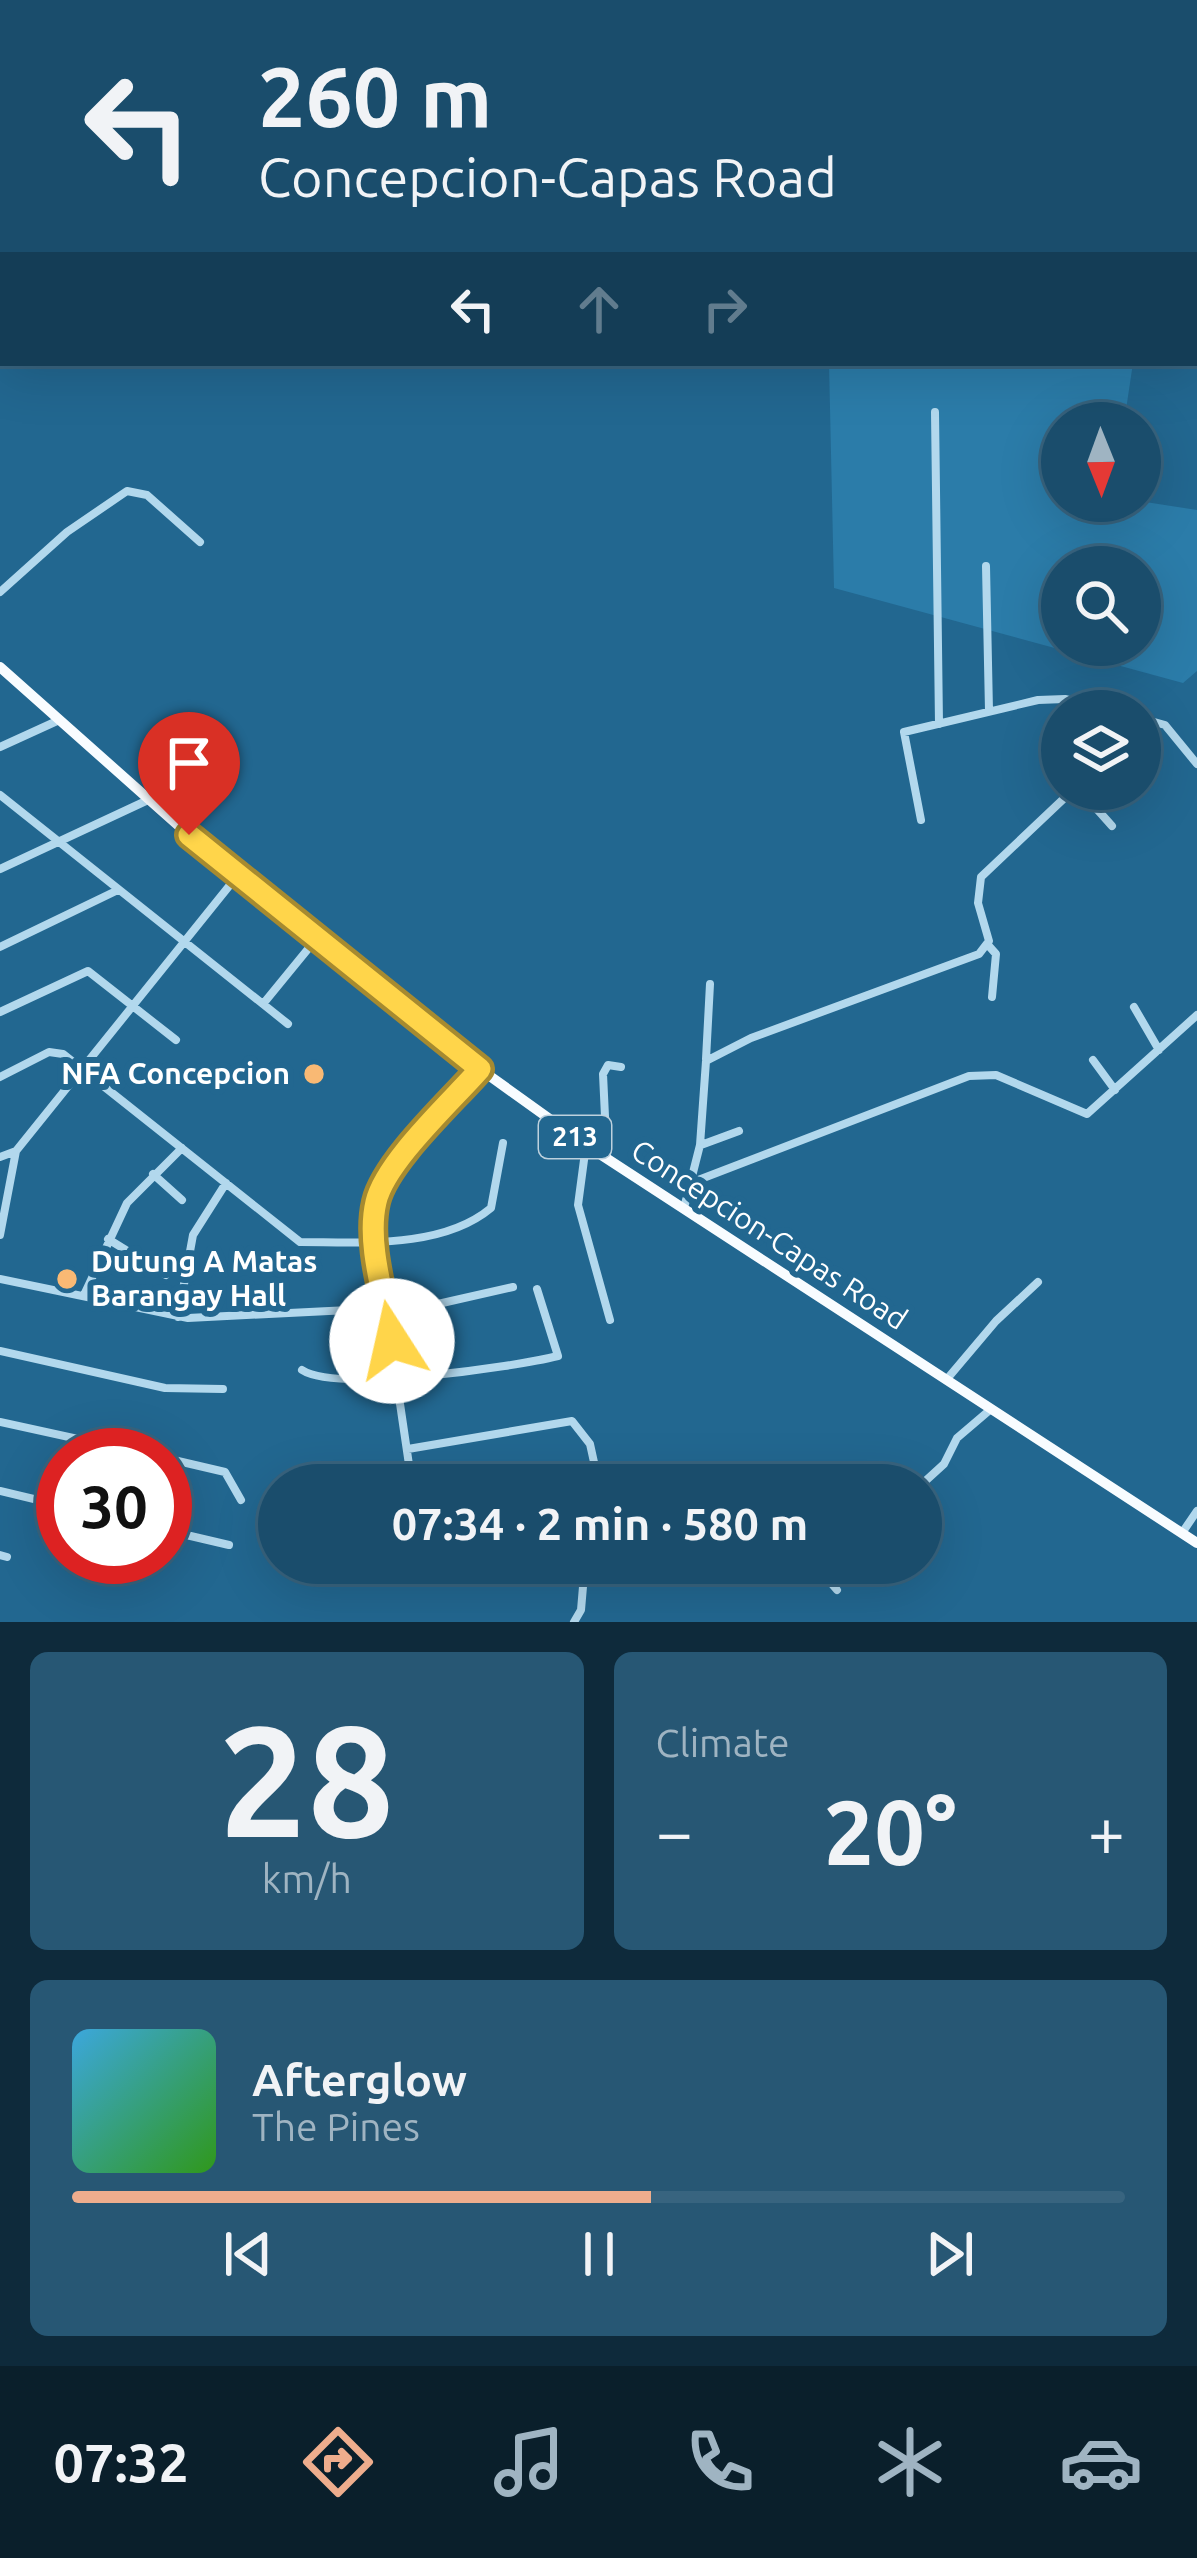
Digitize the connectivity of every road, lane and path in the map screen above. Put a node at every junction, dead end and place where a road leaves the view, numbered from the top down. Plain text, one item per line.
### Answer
1 (934, 412) dead end
2 (200, 542) dead end
3 (986, 566) dead end
4 (0, 592) edge
5 (0, 668) edge
6 (1041, 700) edge
7 (989, 711) junction
8 (57, 721) junction
9 (939, 724) junction
10 (1161, 724) edge
11 (0, 747) edge
12 (1197, 764) edge
13 (0, 795) edge
14 (148, 800) junction
15 (1053, 810) edge
16 (1096, 810) edge
17 (921, 820) dead end
18 (1112, 826) dead end
19 (61, 839) junction
20 (0, 869) edge
21 (238, 874) junction
22 (118, 890) junction
23 (317, 938) junction
24 (185, 942) junction
25 (988, 945) junction
26 (0, 947) edge
27 (710, 984) dead end
28 (992, 997) dead end
29 (262, 1004) junction
30 (133, 1005) junction
31 (1134, 1007) dead end
32 (0, 1012) edge
33 (1197, 1016) edge
34 (288, 1024) dead end
35 (176, 1040) dead end
36 (1159, 1051) junction
37 (706, 1060) junction
38 (1093, 1060) dead end
39 (621, 1067) dead end
40 (480, 1069) junction
41 (83, 1070) junction
42 (0, 1077) edge
43 (1115, 1090) junction
44 (739, 1131) dead end
45 (503, 1143) dead end
46 (586, 1145) junction
47 (700, 1145) junction
48 (182, 1148) junction
49 (16, 1150) junction
50 (0, 1157) edge
51 (607, 1159) junction
52 (153, 1174) junction
53 (226, 1183) junction
54 (692, 1183) junction
55 (182, 1200) dead end
56 (683, 1208) junction
57 (0, 1235) edge
58 (108, 1239) junction
59 (376, 1241) junction
60 (166, 1276) dead end
61 (0, 1279) edge
62 (1038, 1282) dead end
63 (514, 1287) dead end
64 (537, 1289) dead end
65 (84, 1295) junction
66 (386, 1306) junction
67 (178, 1317) junction
68 (610, 1320) dead end
69 (0, 1351) edge
70 (302, 1370) dead end
71 (399, 1377) junction
72 (947, 1379) junction
73 (223, 1389) dead end
74 (992, 1408) junction
75 (0, 1423) edge
76 (36, 1431) edge
77 (408, 1449) junction
78 (192, 1464) edge
79 (410, 1464) edge
80 (594, 1464) edge
81 (942, 1465) edge
82 (0, 1491) edge
83 (36, 1500) edge
84 (241, 1500) dead end
85 (1197, 1511) edge
86 (1181, 1534) junction
87 (192, 1536) edge
88 (1197, 1543) edge
89 (229, 1545) dead end
90 (583, 1584) edge
91 (832, 1584) edge
92 (837, 1590) dead end
93 (574, 1622) edge

1 - 9 street
2 - 4 street
3 - 7 street
5 - 8 main road, Concepcion-Capas Road / 213
6 - 7 street
7 - 9 street
8 - 11 street
8 - 14 main road, Concepcion-Capas Road / 213
9 - 17 street
10 - 12 street
13 - 19 street
14 - 19 street
14 - 21 main road, Concepcion-Capas Road / 213
15 - 25 street
16 - 18 street
19 - 20 street
19 - 22 street
21 - 23 main road, Concepcion-Capas Road / 213
21 - 24 street
22 - 24 street
22 - 26 street
23 - 29 street
23 - 40 main road, Concepcion-Capas Road / 213
24 - 29 street
24 - 30 street
25 - 28 street
25 - 37 street
27 - 37 street
29 - 34 street
30 - 32 street
30 - 35 street
30 - 41 street
31 - 36 street
33 - 36 street
36 - 43 street
37 - 47 street
38 - 43 street
39 - 51 street
40 - 46 main road, Concepcion-Capas Road / 213
40 - 59 street
41 - 42 street
41 - 48 street
41 - 49 street
43 - 54 street
44 - 47 street
45 - 59 street
46 - 51 main road, Concepcion-Capas Road / 213
46 - 68 street
47 - 54 street
48 - 52 street
48 - 53 street
49 - 50 street
49 - 57 street
51 - 56 main road, Concepcion-Capas Road / 213
52 - 55 street
52 - 58 street
53 - 59 street
53 - 67 street
54 - 56 street
56 - 72 main road, Concepcion-Capas Road / 213
58 - 60 street
58 - 65 street
59 - 66 street
61 - 65 street
62 - 72 street
63 - 66 street
64 - 71 street
65 - 67 street
66 - 67 street
66 - 71 street
69 - 73 street
70 - 71 street
71 - 77 street
72 - 74 main road, Concepcion-Capas Road / 213
74 - 81 street
74 - 86 main road, Concepcion-Capas Road / 213
75 - 76 street
77 - 79 street
77 - 80 street
78 - 84 street
82 - 83 street
85 - 86 street
86 - 88 main road, Concepcion-Capas Road / 213
87 - 89 street
90 - 93 street
91 - 92 street

